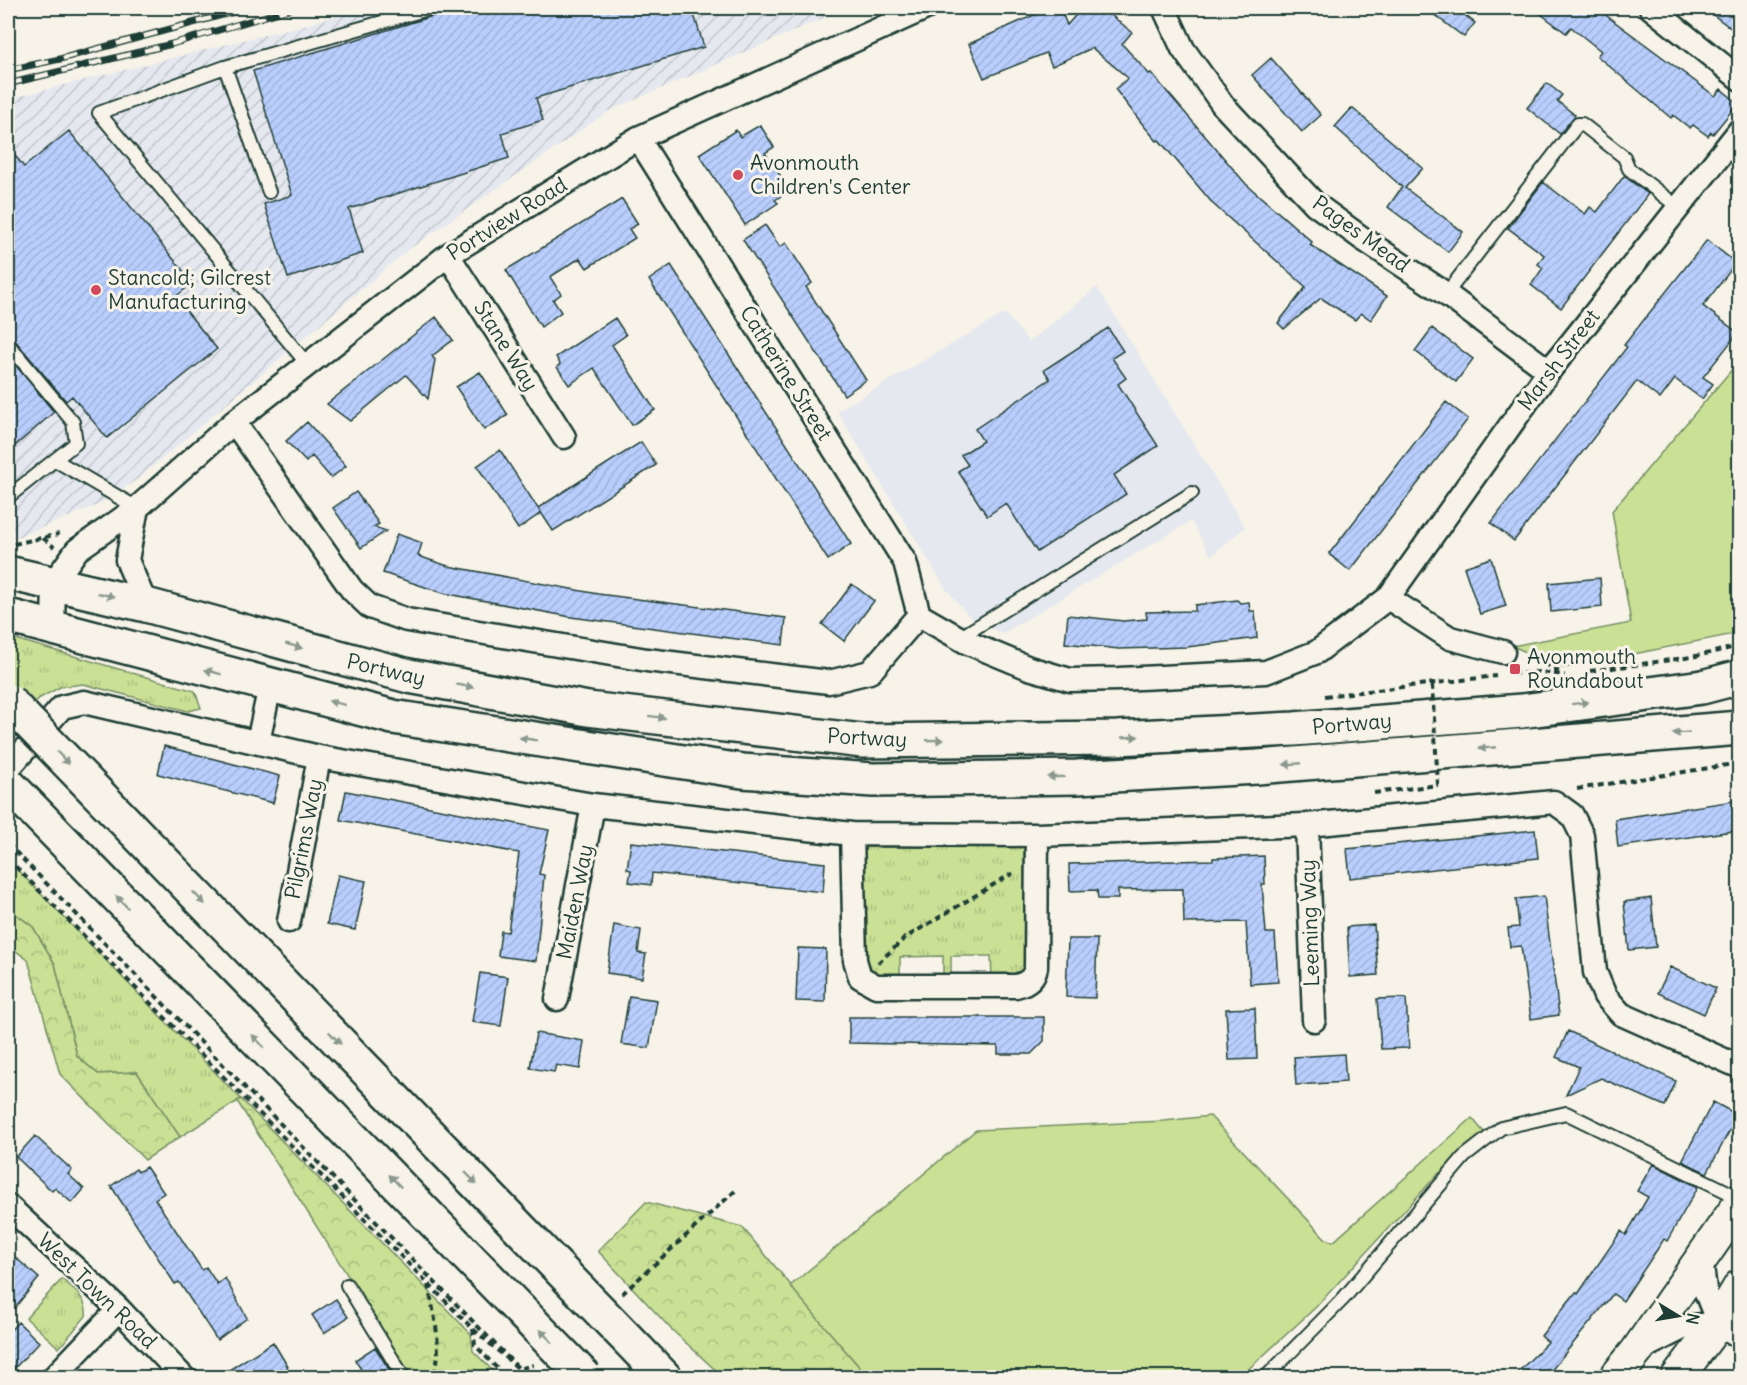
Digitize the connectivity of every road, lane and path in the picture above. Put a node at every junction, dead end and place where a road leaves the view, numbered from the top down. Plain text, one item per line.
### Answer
1 (431, 8) edge
2 (926, 8) edge
3 (1164, 8) edge
4 (1651, 8) edge
5 (225, 67) junction
6 (1740, 79) edge
7 (1740, 130) edge
8 (638, 138) junction
9 (269, 192) dead end
10 (1678, 207) junction
11 (448, 255) junction
12 (1446, 294) junction
13 (8, 344) edge
14 (308, 365) junction
15 (1549, 371) junction
16 (234, 422) junction
17 (564, 438) dead end
18 (55, 460) junction
19 (1192, 493) dead end
20 (8, 497) edge
21 (137, 508) junction
22 (43, 538) dead end
23 (8, 543) edge
24 (8, 573) edge
25 (54, 582) junction
26 (1388, 598) junction
27 (147, 605) junction
28 (919, 615) junction
29 (8, 616) edge
30 (53, 629) junction
31 (959, 638) junction
32 (1740, 646) edge
33 (1503, 652) joint
34 (1583, 672) dead end
35 (1574, 674) dead end
36 (1564, 675) junction
37 (1740, 677) edge
38 (1432, 685) dead end
39 (270, 686) junction
40 (1313, 697) dead end
41 (8, 701) edge
42 (1740, 728) edge
43 (258, 742) junction
44 (319, 757) junction
45 (1740, 763) edge
46 (8, 769) edge
47 (8, 784) edge
48 (1438, 785) dead end
49 (1569, 788) dead end
50 (593, 805) junction
51 (1307, 825) junction
52 (852, 834) junction
53 (1035, 835) junction
54 (8, 844) edge
55 (288, 921) dead end
56 (866, 982) junction
57 (557, 999) dead end
58 (1314, 1020) dead end
59 (1740, 1067) edge
60 (1740, 1200) edge
61 (8, 1206) edge
62 (1701, 1259) junction
63 (429, 1285) dead end
64 (347, 1286) dead end
65 (1740, 1286) edge
66 (119, 1309) junction
67 (473, 1329) dead end
68 (1729, 1330) edge
69 (1637, 1351) junction
70 (53, 1377) edge
71 (184, 1377) edge
72 (404, 1377) edge
73 (432, 1377) edge
74 (506, 1377) edge
75 (528, 1377) edge
76 (586, 1377) edge
77 (665, 1377) edge
78 (1265, 1377) edge
79 (1615, 1377) edge
80 (1677, 1377) edge

1 - 5 lane
2 - 8 street, Portview Road
3 - 12 street, Pages Mead
4 - 6 street
5 - 9 lane
5 - 14 lane
7 - 10 street, Marsh Street
8 - 11 street, Portview Road
8 - 28 street, Catherine Street
10 - 12 lane
10 - 15 street, Marsh Street
11 - 14 street, Portview Road
11 - 17 street, Stane Way
12 - 15 street, Pages Mead
13 - 18 lane
14 - 16 street, Portview Road
15 - 26 street, Marsh Street
16 - 21 street, Portview Road
16 - 28 street
18 - 20 lane
18 - 21 lane
19 - 31 lane
21 - 25 street, Portview Road
21 - 27 street
22 - 23 path
24 - 25 highway, Portway
25 -> 27 highway, Portway
25 - 30 street
26 - 31 street
26 - 33 street
27 -> 37 highway, Portway
28 - 31 street
29 - 30 highway, Portway
39 -> 30 highway, Portway
32 - 34 path
33 - 36 path
35 - 36 path
36 - 40 path
38 - 48 path, bridge
42 -> 39 highway, Portway
39 - 43 street
41 -> 77 highway, bridge
43 - 44 street
43 - 46 street
44 - 50 street
44 - 55 street, Pilgrims Way
45 - 49 path
76 -> 47 highway, bridge
50 - 52 street
50 - 57 street, Maiden Way
51 - 53 street
51 - 58 street, Leeming Way
51 - 59 street
52 - 53 street
52 - 56 street
53 - 56 path
53 - 56 street
54 - 75 path, bridge
60 - 62 main road
60 - 78 lane
61 - 66 street, West Town Road
62 - 68 street
62 - 69 main road
63 - 73 path
64 - 72 lane
65 - 68 main road
66 - 70 street
66 - 71 street, West Town Road
67 - 74 path
68 - 69 street
68 - 80 main road
69 - 79 main road

